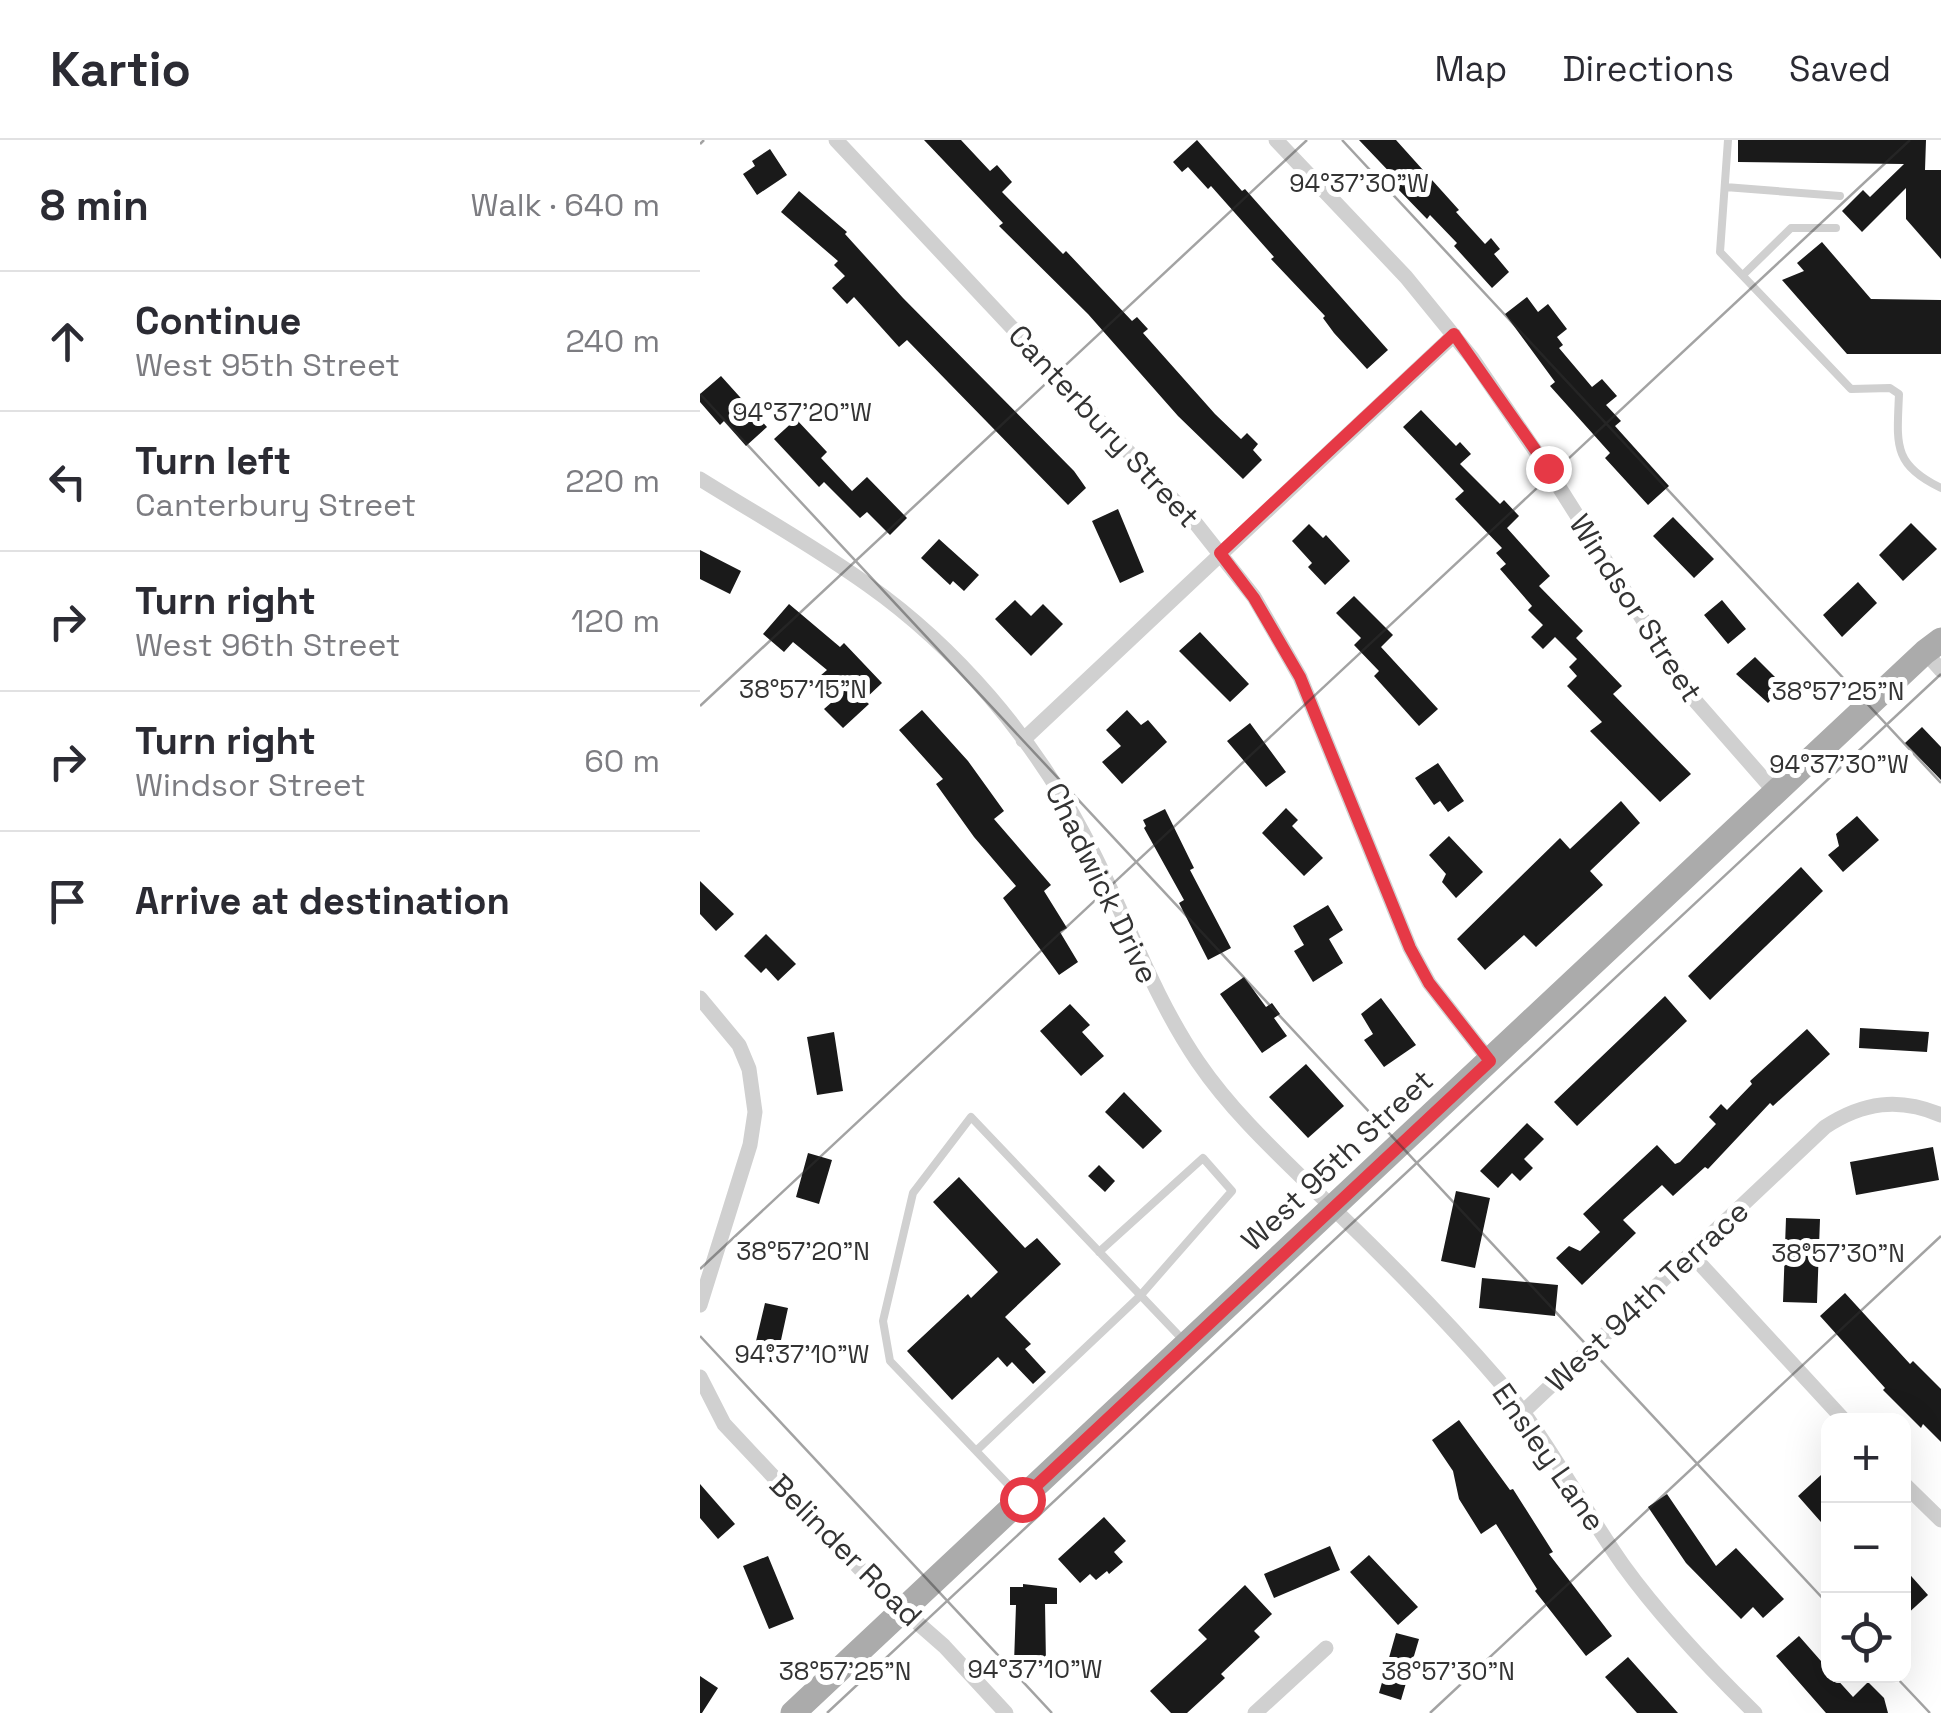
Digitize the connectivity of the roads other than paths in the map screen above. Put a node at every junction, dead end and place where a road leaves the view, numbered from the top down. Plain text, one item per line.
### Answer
1 (836, 140) edge
2 (1276, 140) edge
3 (1728, 140) edge
4 (1724, 187) junction
5 (1840, 196) dead end
6 (1836, 228) dead end
7 (1742, 276) junction
8 (1454, 334) junction
9 (700, 479) edge
10 (1941, 488) edge
11 (1220, 553) junction
12 (1941, 628) edge
13 (1936, 654) edge
14 (1023, 740) junction
15 (1776, 793) junction
16 (700, 998) edge
17 (1490, 1061) junction
18 (1941, 1116) edge
19 (1334, 1208) junction
20 (1098, 1252) junction
21 (1691, 1254) junction
22 (1140, 1296) junction
23 (700, 1305) edge
24 (1188, 1345) junction
25 (700, 1377) edge
26 (1524, 1412) junction
27 (1838, 1413) edge
28 (976, 1451) junction
29 (1911, 1491) edge
30 (1022, 1499) junction
31 (1941, 1520) edge
32 (902, 1611) junction
33 (1326, 1648) dead end
34 (792, 1713) edge
35 (1006, 1713) edge
36 (1254, 1713) edge
37 (1755, 1713) edge

1 - 11 street, Canterbury Street
2 - 8 street, Windsor Street
3 - 4 lane
4 - 5 lane
4 - 7 lane
6 - 7 lane
7 - 10 lane
8 - 11 street
8 - 15 street, Windsor Street
9 - 14 street, Chadwick Drive
11 - 14 street
11 - 17 street, Canterbury Street
12 - 13 main road, West 95th Street
13 - 15 main road, West 95th Street
14 - 19 street, Chadwick Drive
15 - 17 main road, West 95th Street
16 - 23 street
17 - 19 main road, West 95th Street
18 - 21 street, West 94th Terrace
19 - 24 main road, West 95th Street
19 - 26 street, Ensley Lane
20 - 22 lane
20 - 22 lane
20 - 28 lane
21 - 26 street, West 94th Terrace
21 - 27 street
22 - 24 lane
22 - 28 lane
24 - 30 main road, West 95th Street
25 - 32 street, Belinder Road
26 - 37 street, Ensley Lane
28 - 30 lane
29 - 31 street
30 - 32 main road, West 95th Street
32 - 34 main road, West 95th Street
32 - 35 street, Belinder Road
33 - 36 street

